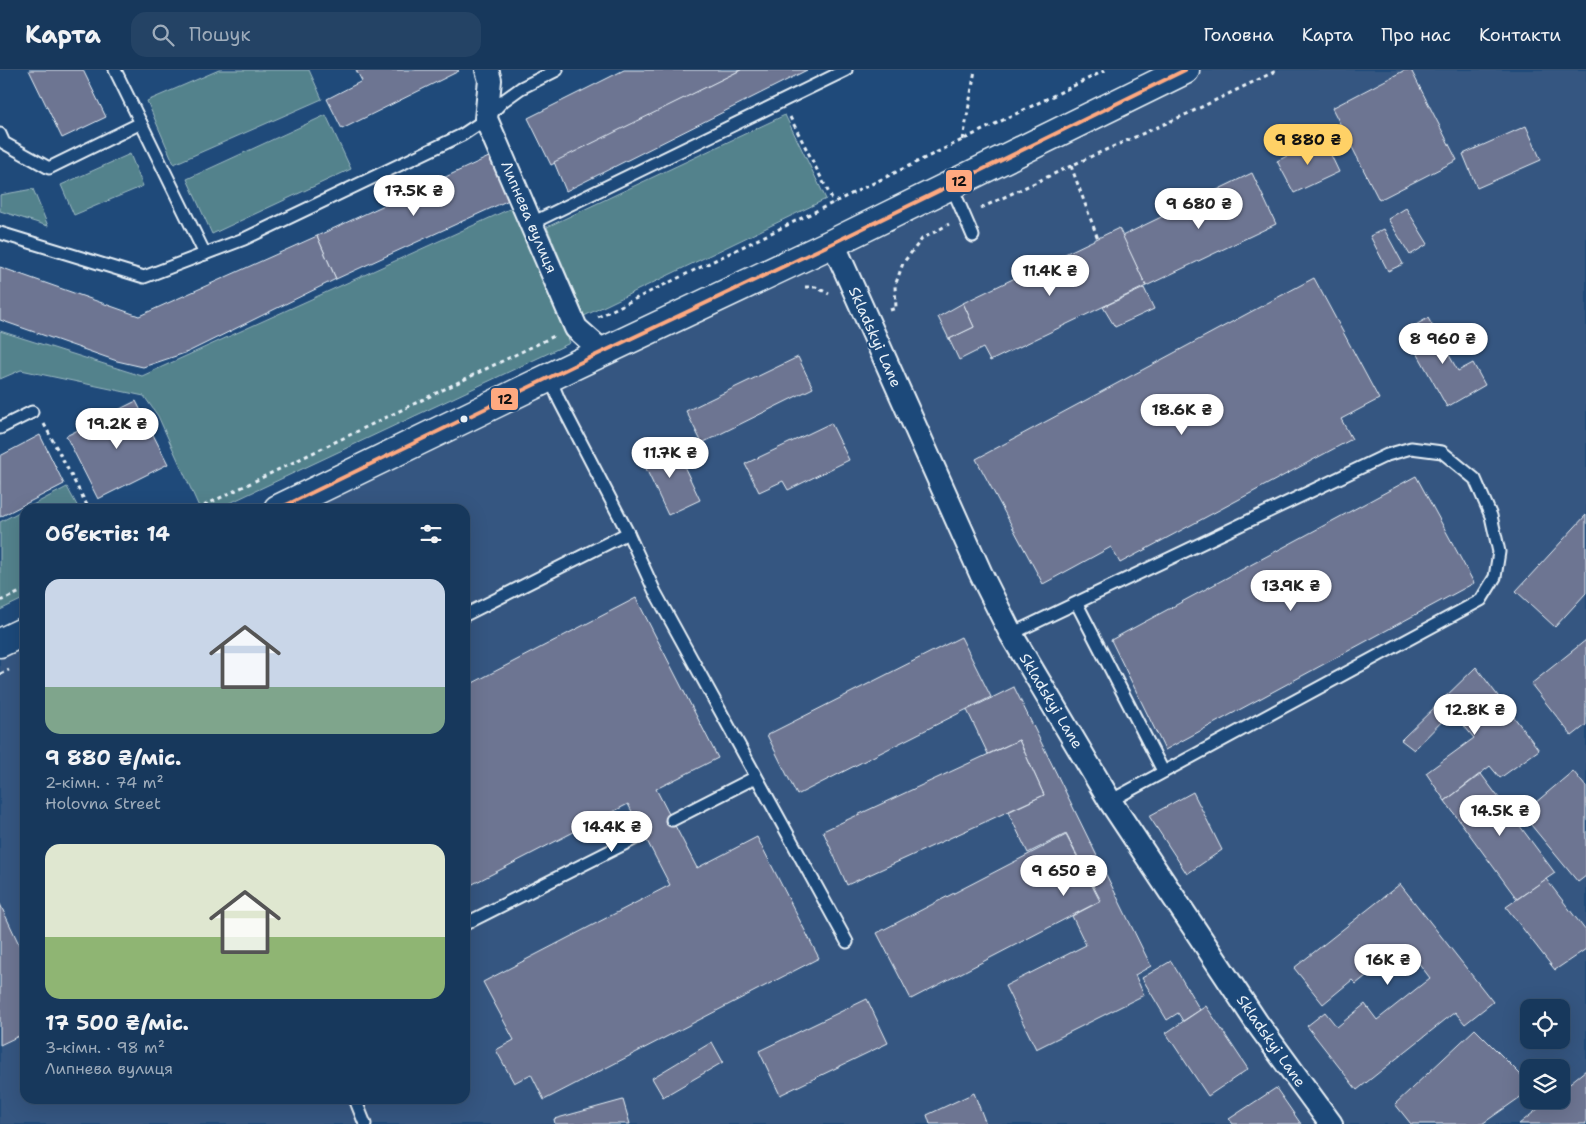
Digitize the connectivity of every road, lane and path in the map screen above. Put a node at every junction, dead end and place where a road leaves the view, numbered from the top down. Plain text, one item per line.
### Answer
1 (115, 70) edge
2 (487, 70) edge
3 (557, 70) edge
4 (846, 70) edge
5 (975, 70) edge
6 (1106, 70) edge
7 (1185, 70) edge
8 (1278, 70) edge
9 (1157, 76) edge
10 (782, 102) junction
11 (486, 119) junction
12 (141, 123) junction
13 (0, 134) edge
14 (963, 140) junction
15 (1071, 166) junction
16 (951, 186) junction
17 (834, 203) junction
18 (964, 216) junction
19 (532, 223) junction
20 (0, 233) edge
21 (973, 236) dead end
22 (1098, 239) dead end
23 (834, 243) junction
24 (205, 254) junction
25 (799, 287) dead end
26 (832, 295) dead end
27 (867, 320) junction
28 (576, 328) junction
29 (603, 352) junction
30 (550, 378) junction
31 (36, 415) joint
32 (0, 428) edge
33 (86, 504) edge
34 (207, 504) edge
35 (288, 504) edge
36 (628, 532) junction
37 (20, 592) edge
38 (0, 601) edge
39 (1078, 604) junction
40 (470, 612) edge
41 (1011, 634) junction
42 (1163, 771) junction
43 (756, 777) junction
44 (1110, 801) junction
45 (672, 820) dead end
46 (644, 834) dead end
47 (470, 921) edge
48 (847, 942) dead end
49 (357, 1104) edge
50 (366, 1124) edge
51 (1332, 1124) edge

1 - 12 lane
2 - 11 street, Липнева вулиця
3 - 11 lane
4 - 10 lane
5 - 14 path
6 - 14 path
7 - 9 main road
8 - 15 path
9 - 16 main road
10 - 17 path
10 - 19 lane
11 - 19 street, Липнева вулиця
11 - 24 lane
12 - 13 lane
12 - 24 lane
14 - 17 path
15 - 18 path
15 - 22 path
16 - 18 lane
16 - 23 main road
17 - 28 path
18 - 21 lane
18 - 27 path
19 - 28 street, Липнева вулиця
20 - 24 lane
23 - 27 street, Skladskyi Lane
23 - 29 main road
25 - 26 path
27 - 41 street, Skladskyi Lane
28 - 29 street, Липнева вулиця
28 - 34 path
29 - 30 main road
30 - 35 main road
30 - 36 lane
31 - 32 lane
31 - 33 path
36 - 40 lane
36 - 43 lane
37 - 38 path
39 - 41 lane
39 - 42 lane
39 - 42 lane
41 - 44 street, Skladskyi Lane
42 - 44 lane
43 - 45 lane
43 - 48 lane
44 - 51 street, Skladskyi Lane
46 - 47 lane
49 - 50 lane

